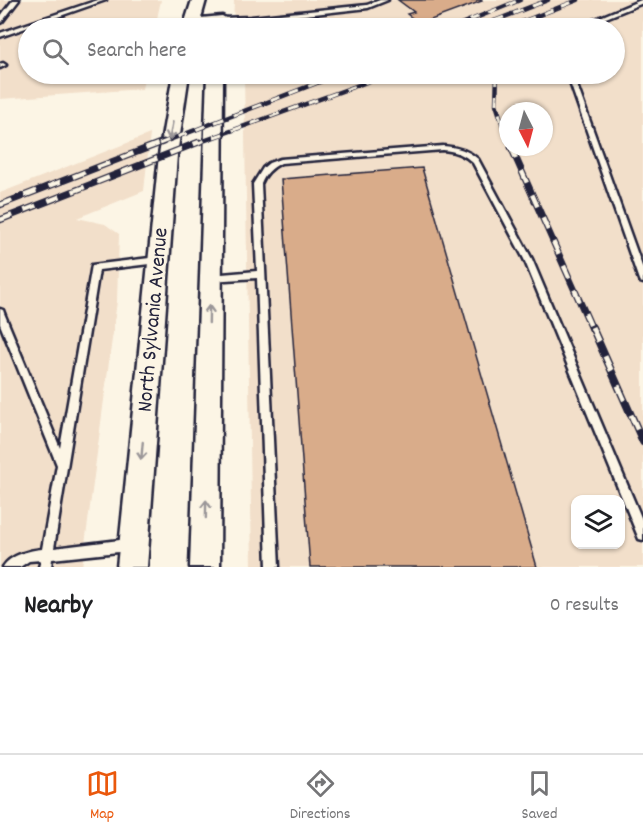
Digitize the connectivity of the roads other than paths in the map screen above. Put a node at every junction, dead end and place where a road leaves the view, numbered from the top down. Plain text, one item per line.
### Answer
1 (16, 0) edge
2 (102, 0) edge
3 (199, 0) edge
4 (225, 0) edge
5 (385, 0) edge
6 (643, 1) edge
7 (50, 18) edge
8 (193, 18) edge
9 (222, 18) edge
10 (261, 18) edge
11 (601, 18) edge
12 (0, 21) edge
13 (18, 29) edge
14 (0, 35) edge
15 (180, 84) edge
16 (215, 84) edge
17 (574, 84) edge
18 (159, 260) junction
19 (261, 274) junction
20 (210, 278) junction
21 (643, 280) edge
22 (0, 313) edge
23 (62, 465) junction
24 (643, 535) edge
25 (48, 554) junction
26 (133, 556) edge
27 (9, 567) edge
28 (45, 567) edge
29 (205, 567) edge
30 (273, 567) edge

1 - 12 lane
2 - 7 lane
3 - 8 main road
4 - 9 main road
5 - 10 lane
6 - 11 lane
13 - 14 lane
15 -> 18 main road, North Sylvania Avenue
16 - 20 main road
17 - 21 lane
18 - 23 lane
18 -> 26 main road, North Sylvania Avenue
19 - 20 lane
19 - 24 lane
19 - 30 lane
29 -> 20 main road
22 - 23 lane
23 - 25 lane
25 - 26 lane
25 - 27 lane
25 - 28 lane

